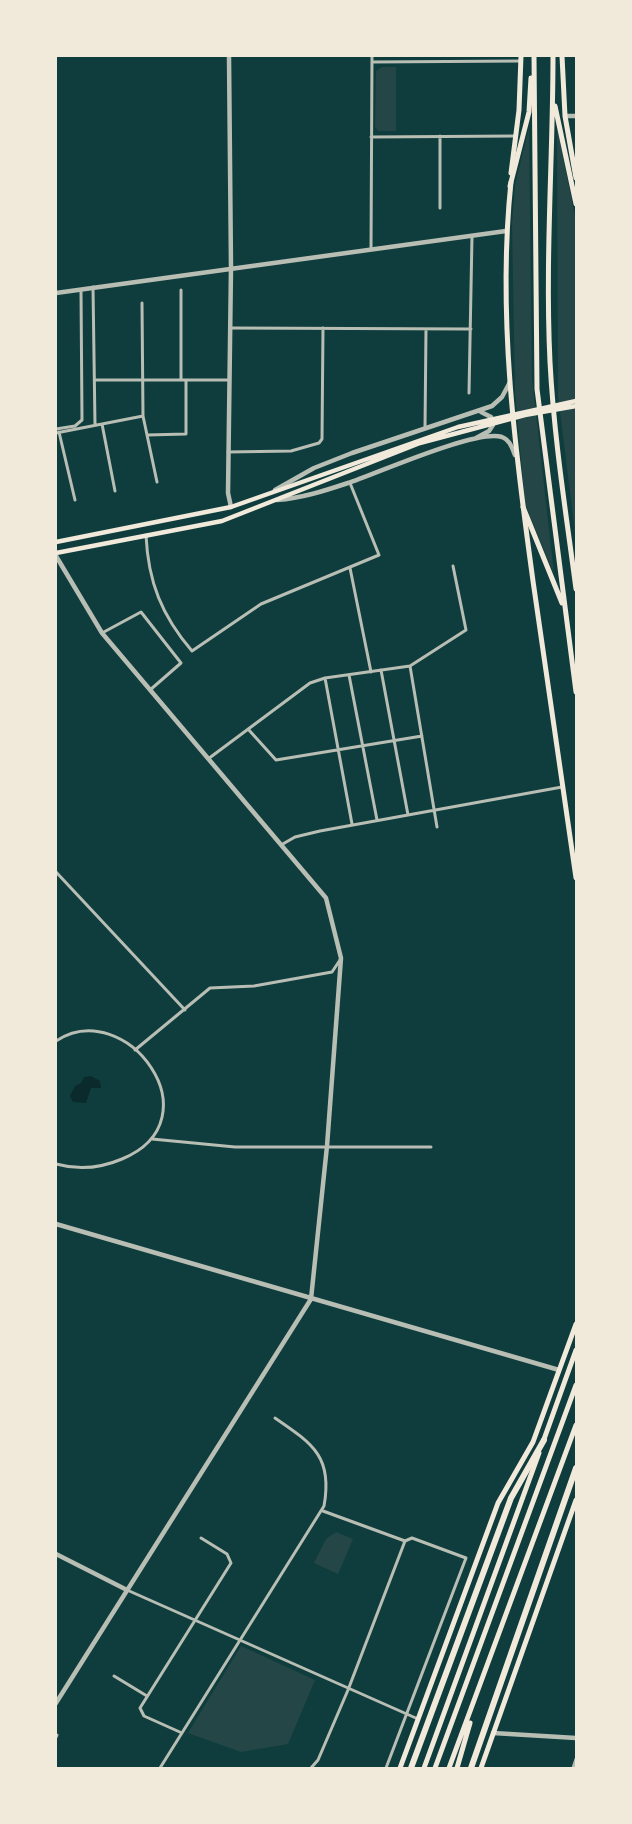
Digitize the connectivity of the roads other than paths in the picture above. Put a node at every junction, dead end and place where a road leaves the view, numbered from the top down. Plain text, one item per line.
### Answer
1 (229, 56) edge
2 (372, 56) edge
3 (440, 56) edge
4 (534, 56) edge
5 (553, 56) edge
6 (562, 56) edge
7 (521, 58) edge
8 (440, 61) junction
9 (372, 62) junction
10 (553, 90) junction
11 (564, 116) junction
12 (576, 116) edge
13 (371, 136) junction
14 (441, 136) junction
15 (515, 136) junction
16 (576, 178) edge
17 (510, 186) junction
18 (576, 204) edge
19 (440, 208) dead end
20 (506, 231) junction
21 (472, 236) junction
22 (371, 250) junction
23 (231, 268) junction
24 (93, 287) junction
25 (81, 289) junction
26 (181, 290) dead end
27 (56, 292) edge
28 (142, 303) dead end
29 (229, 328) junction
30 (322, 328) junction
31 (426, 329) junction
32 (471, 329) junction
33 (95, 380) junction
34 (181, 380) junction
35 (186, 380) junction
36 (228, 380) junction
37 (511, 380) junction
38 (142, 381) junction
39 (469, 393) dead end
40 (576, 401) edge
41 (576, 406) edge
42 (477, 413) junction
43 (143, 416) junction
44 (102, 424) junction
45 (95, 425) junction
46 (425, 428) junction
47 (57, 432) edge
48 (147, 435) junction
49 (474, 440) junction
50 (228, 452) junction
51 (517, 458) junction
52 (318, 479) junction
53 (157, 482) dead end
54 (350, 483) junction
55 (115, 492) dead end
56 (269, 494) junction
57 (75, 500) dead end
58 (274, 500) junction
59 (231, 507) junction
60 (523, 507) junction
61 (146, 535) junction
62 (56, 542) edge
63 (56, 555) edge
64 (453, 566) dead end
65 (350, 568) junction
66 (576, 589) edge
67 (565, 610) junction
68 (102, 633) junction
69 (410, 666) junction
70 (381, 670) junction
71 (371, 672) junction
72 (349, 675) junction
73 (325, 678) junction
74 (149, 690) junction
75 (576, 692) edge
76 (248, 729) junction
77 (422, 736) junction
78 (394, 741) junction
79 (363, 746) junction
80 (338, 750) junction
81 (208, 759) junction
82 (562, 787) junction
83 (435, 810) junction
84 (408, 815) junction
85 (377, 820) junction
86 (352, 825) junction
87 (437, 827) dead end
88 (281, 845) junction
89 (56, 872) edge
90 (576, 878) edge
91 (340, 958) junction
92 (185, 1010) junction
93 (56, 1041) edge
94 (135, 1050) junction
95 (152, 1139) junction
96 (327, 1146) junction
97 (431, 1147) dead end
98 (56, 1164) edge
99 (56, 1224) edge
100 (311, 1299) junction
101 (576, 1324) edge
102 (576, 1350) edge
103 (559, 1370) junction
104 (576, 1385) edge
105 (275, 1418) dead end
106 (576, 1425) edge
107 (544, 1440) junction
108 (576, 1468) edge
109 (576, 1500) edge
110 (323, 1511) junction
111 (201, 1538) dead end
112 (405, 1541) junction
113 (56, 1554) edge
114 (127, 1590) junction
115 (195, 1620) junction
116 (240, 1641) junction
117 (114, 1676) dead end
118 (348, 1690) junction
119 (147, 1696) junction
120 (56, 1703) edge
121 (406, 1714) junction
122 (418, 1719) junction
123 (182, 1733) junction
124 (494, 1733) junction
125 (464, 1737) junction
126 (576, 1738) edge
127 (576, 1759) edge
128 (159, 1768) edge
129 (311, 1768) edge
130 (386, 1768) edge
131 (400, 1768) edge
132 (411, 1768) edge
133 (424, 1768) edge
134 (435, 1768) edge
135 (449, 1768) edge
136 (457, 1768) edge
137 (471, 1768) edge
138 (481, 1768) edge
139 (573, 1768) edge

1 - 23 street
2 - 9 street
3 - 8 street
4 - 17 main road
4 - 67 main road
5 - 10 main road
6 - 11 main road
7 - 8 street
7 - 15 main road
8 - 9 street
9 - 13 street
10 - 18 main road
10 - 66 main road
11 - 12 street
11 - 16 main road
13 - 14 street
13 - 22 street
14 - 15 street
14 - 19 street
15 - 17 main road
17 - 20 main road
20 - 21 street
20 - 37 main road
21 - 22 street
21 - 32 street
22 - 23 street
23 - 24 street
23 - 29 street
24 - 25 street
24 - 33 street
25 - 27 street
25 - 47 street
26 - 34 street
28 - 38 street
29 - 30 street
29 - 36 street
30 - 31 street
30 - 50 street
31 - 32 street
31 - 46 street
32 - 39 street
33 - 38 street
33 - 45 street
34 - 35 street
34 - 38 street
35 - 36 street
35 - 48 street
36 - 50 street
37 - 42 street
37 - 51 main road
38 - 43 street
40 - 52 main road
41 - 52 main road
42 - 46 street
42 - 49 street
43 - 44 street
43 - 48 street
44 - 45 street
44 - 55 street
45 - 47 street
46 - 56 street
47 - 57 street
48 - 53 street
49 - 51 street
49 - 54 street
50 - 59 street
51 - 60 main road
52 - 56 main road
52 - 58 main road
54 - 58 street
54 - 65 street
56 - 59 main road
58 - 61 main road
59 - 62 main road
60 - 67 main road
60 - 82 main road
61 - 63 main road
61 - 65 street
63 - 68 street
64 - 69 street
65 - 71 street
67 - 75 main road
68 - 74 street
68 - 74 street
69 - 70 street
69 - 77 street
70 - 71 street
70 - 78 street
71 - 72 street
72 - 73 street
72 - 79 street
73 - 76 street
73 - 80 street
74 - 81 street
76 - 80 street
76 - 81 street
77 - 78 street
77 - 83 street
78 - 79 street
78 - 84 street
79 - 80 street
79 - 85 street
80 - 86 street
81 - 88 street
82 - 83 street
82 - 90 main road
83 - 84 street
83 - 87 street
84 - 85 street
85 - 86 street
86 - 88 street
88 - 91 street
89 - 92 street
91 - 92 street
91 - 96 street
92 - 94 street
93 - 94 street
94 - 95 street
95 - 96 street
95 - 98 street
96 - 97 street
96 - 100 street
99 - 100 street
100 - 103 street
100 - 114 street
101 - 103 main road
102 - 107 main road
103 - 122 main road
104 - 134 main road
105 - 110 street
106 - 125 main road
107 - 132 highway
107 - 133 main road
108 - 137 highway
109 - 124 main road
110 - 112 street
110 - 116 street
111 - 115 street
112 - 118 street
112 - 121 street
113 - 114 street
114 - 115 street
114 - 120 street
115 - 116 street
115 - 119 street
116 - 118 street
116 - 123 street
117 - 119 street
118 - 121 street
118 - 129 street
119 - 123 street
121 - 122 street
121 - 130 street
122 - 131 main road
123 - 128 street
124 - 126 street
124 - 138 main road
125 - 135 main road
125 - 136 main road
127 - 139 street

